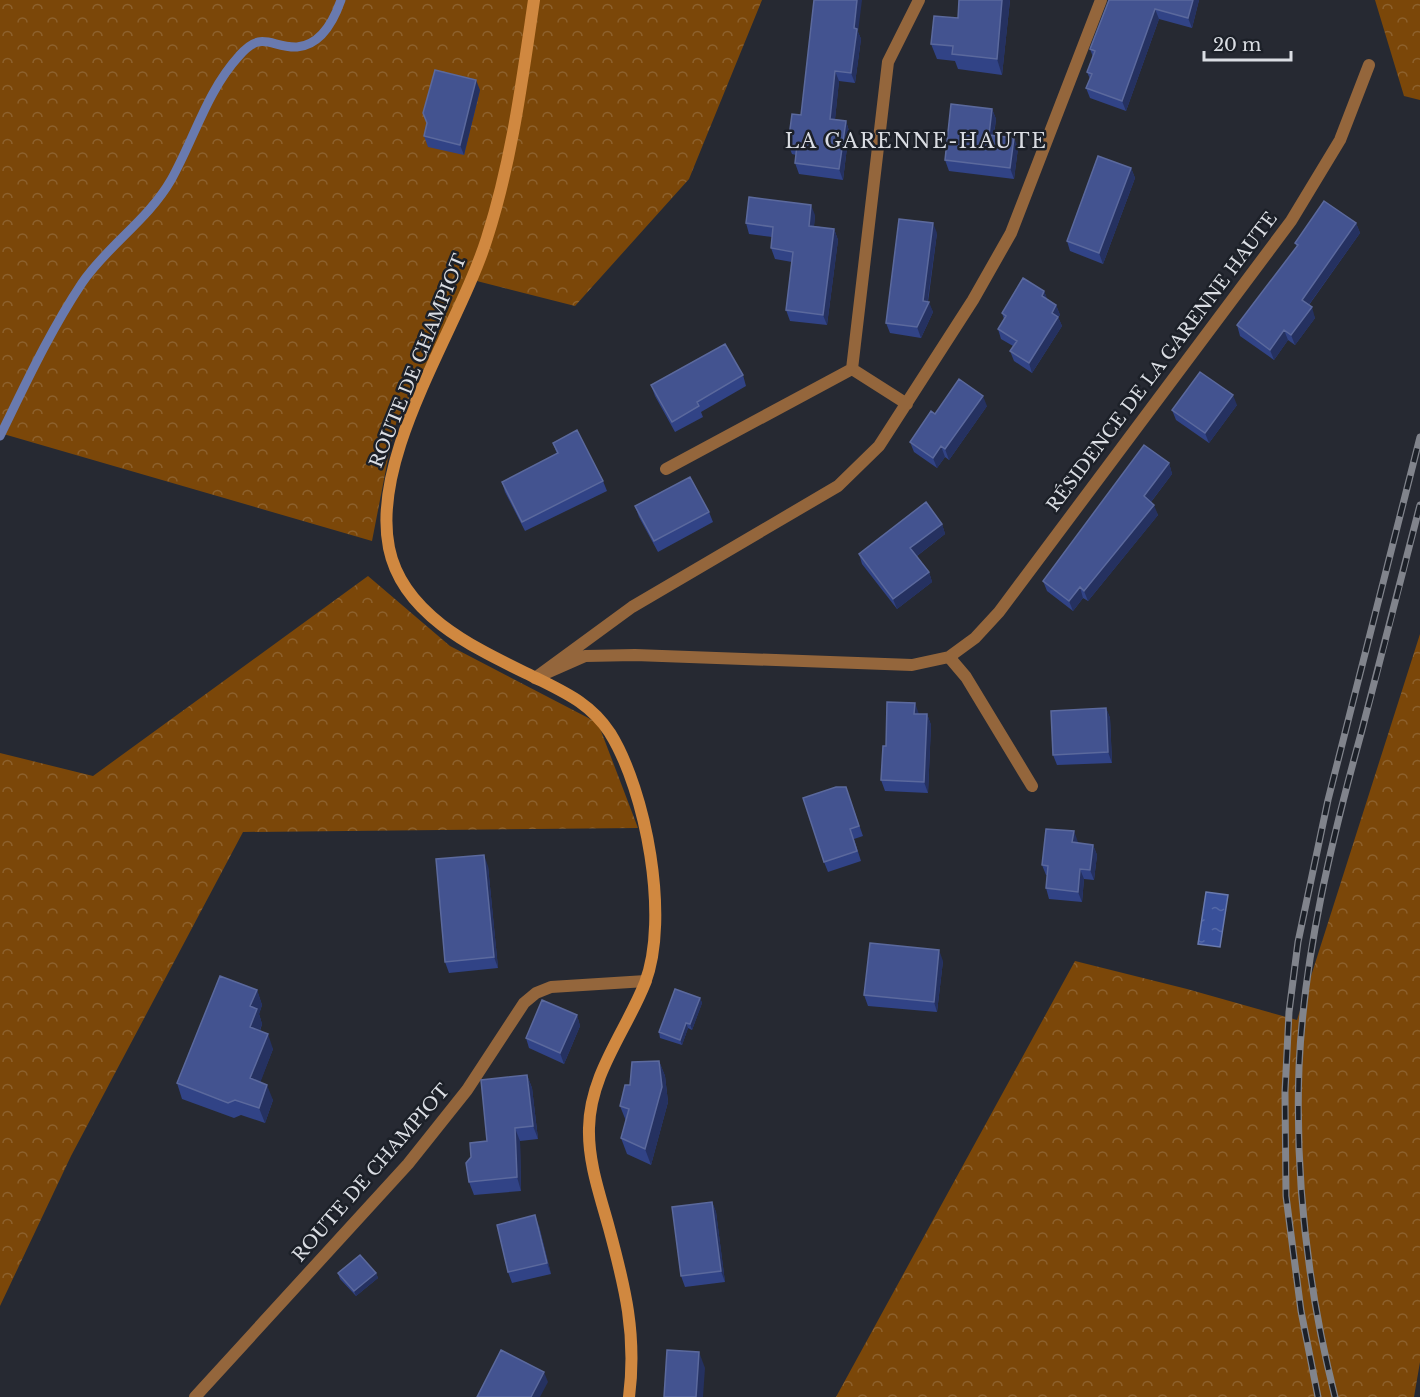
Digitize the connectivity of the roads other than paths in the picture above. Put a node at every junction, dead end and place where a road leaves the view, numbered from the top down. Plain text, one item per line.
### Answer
1 (534, 0) edge
2 (919, 0) edge
3 (1101, 0) edge
4 (1369, 65) dead end
5 (852, 369) junction
6 (907, 404) junction
7 (666, 469) dead end
8 (949, 657) junction
9 (536, 678) junction
10 (1032, 786) dead end
11 (646, 981) junction
12 (195, 1397) edge
13 (629, 1397) edge

1 - 9 street, ROUTE DE CHAMPIOT
2 - 5 street
3 - 6 street
4 - 8 street, RÉSIDENCE DE LA GARENNE HAUTE
5 - 6 street
5 - 7 street
6 - 9 street
8 - 9 street, RÉSIDENCE DE LA GARENNE HAUTE
8 - 10 street
9 - 11 street, ROUTE DE CHAMPIOT
11 - 12 street, ROUTE DE CHAMPIOT
11 - 13 street, ROUTE DE CHAMPIOT

